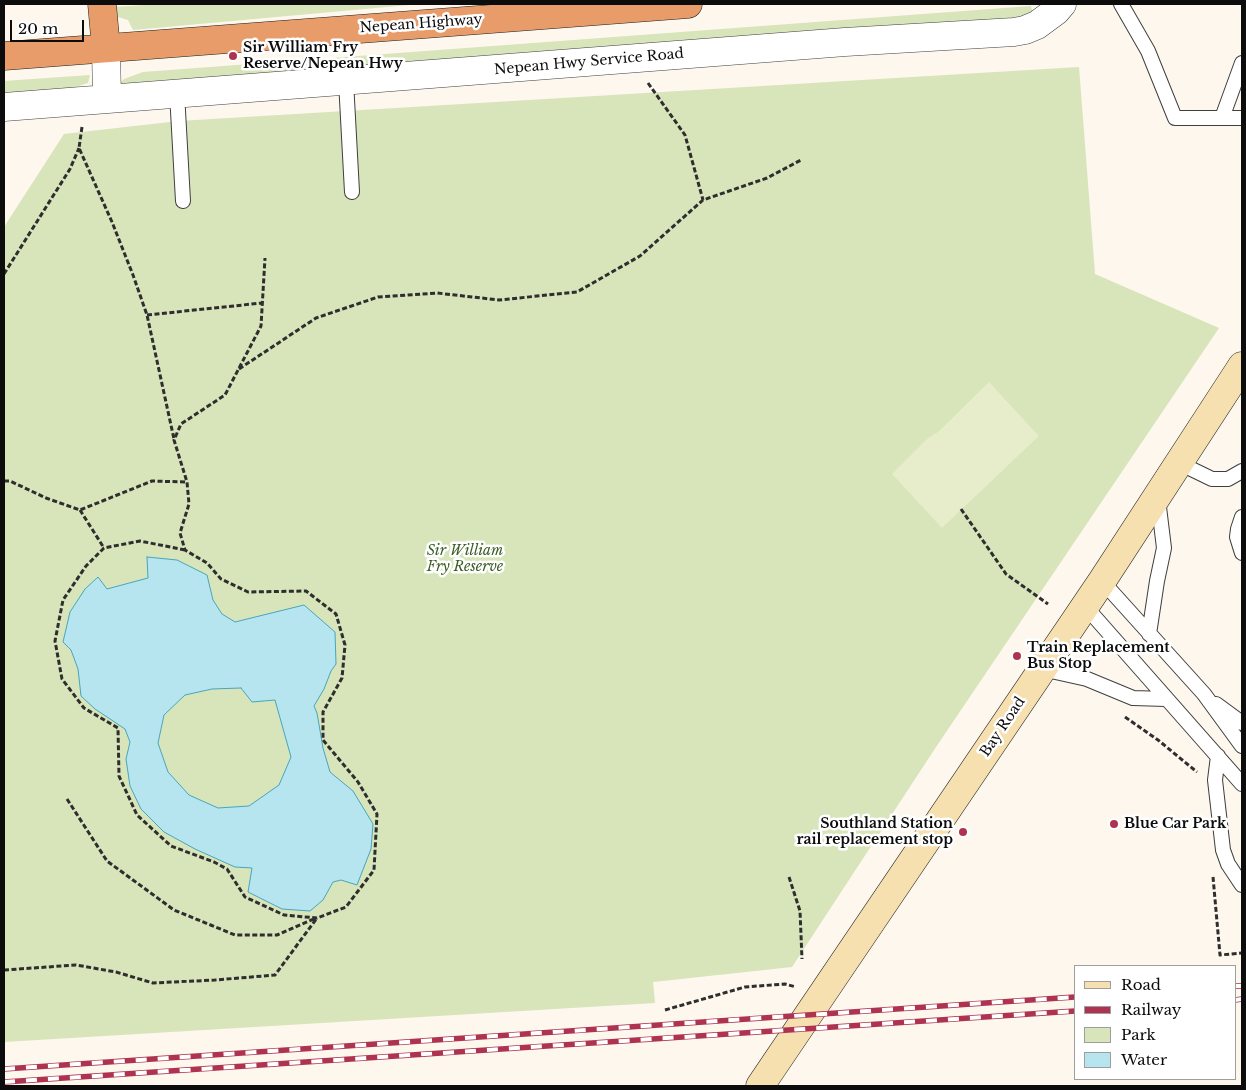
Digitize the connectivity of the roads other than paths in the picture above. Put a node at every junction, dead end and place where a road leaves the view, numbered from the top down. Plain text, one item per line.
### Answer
1 (102, 4) edge
2 (688, 4) edge
3 (1062, 4) edge
4 (1121, 4) edge
5 (106, 48) junction
6 (4, 56) edge
7 (1242, 63) edge
8 (346, 82) junction
9 (177, 93) junction
10 (96, 100) junction
11 (4, 107) edge
12 (1222, 118) junction
13 (1242, 118) edge
14 (352, 192) dead end
15 (183, 201) dead end
16 (1242, 366) edge
17 (1179, 463) junction
18 (1242, 471) edge
19 (1158, 495) junction
20 (1242, 517) edge
21 (1242, 553) edge
22 (1102, 581) junction
23 (1085, 606) junction
24 (1149, 634) junction
25 (1042, 669) junction
26 (1204, 694) junction
27 (1166, 699) junction
28 (1242, 723) edge
29 (1242, 746) edge
30 (1218, 756) junction
31 (1242, 784) edge
32 (1242, 885) edge
33 (760, 1086) edge

1 - 5 highway
2 - 5 highway, Nepean Highway
3 - 8 street, Nepean Hwy Service Road
4 - 12 lane
5 - 6 highway, Nepean Highway
5 - 10 street
7 - 12 lane
8 - 9 street, Nepean Hwy Service Road
8 - 14 lane
9 - 10 street, Nepean Hwy Service Road
9 - 15 lane
10 - 11 street, Nepean Hwy Service Road
12 - 13 lane
16 - 17 main road, Bay Road
17 - 18 lane
17 - 19 main road, Bay Road
19 - 22 main road, Bay Road
19 - 24 lane
20 - 21 lane
22 - 23 main road, Bay Road
22 - 24 lane
23 - 25 main road, Bay Road
23 - 27 lane
24 - 26 lane
25 - 27 lane
25 - 33 main road, Bay Road
26 - 28 lane
26 - 29 lane
27 - 30 lane
30 - 31 lane
30 - 32 lane

